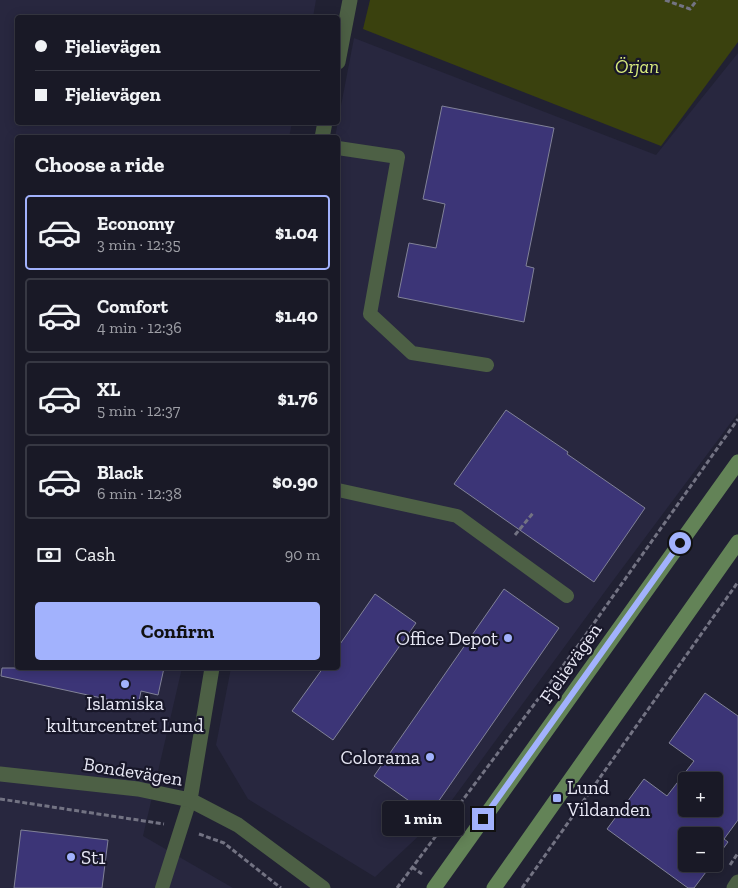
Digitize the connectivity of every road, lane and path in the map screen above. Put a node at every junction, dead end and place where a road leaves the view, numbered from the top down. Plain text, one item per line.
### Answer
1 (350, 0) edge
2 (665, 0) edge
3 (697, 0) edge
4 (340, 52) edge
5 (340, 148) edge
6 (487, 365) dead end
7 (738, 419) edge
8 (738, 462) edge
9 (340, 490) edge
10 (533, 513) dead end
11 (515, 535) dead end
12 (738, 542) edge
13 (738, 582) edge
14 (567, 596) dead end
15 (212, 670) edge
16 (0, 774) edge
17 (0, 799) edge
18 (190, 800) junction
19 (182, 828) junction
20 (738, 882) edge
21 (162, 888) edge
22 (281, 888) edge
23 (323, 888) edge
24 (397, 888) edge
25 (434, 888) edge
26 (494, 888) edge
27 (522, 888) edge
28 (734, 888) edge

1 - 4 street
2 - 3 path
5 - 6 lane
7 - 24 path
8 - 25 main road, Fjelievägen
9 - 14 lane
10 - 11 path
12 - 26 main road
13 - 27 path
15 - 18 street
16 - 18 street, Bondevägen
17 - 19 path
18 - 19 lane
18 - 23 street, Bondevägen
19 - 21 lane
19 - 22 path
20 - 28 street

